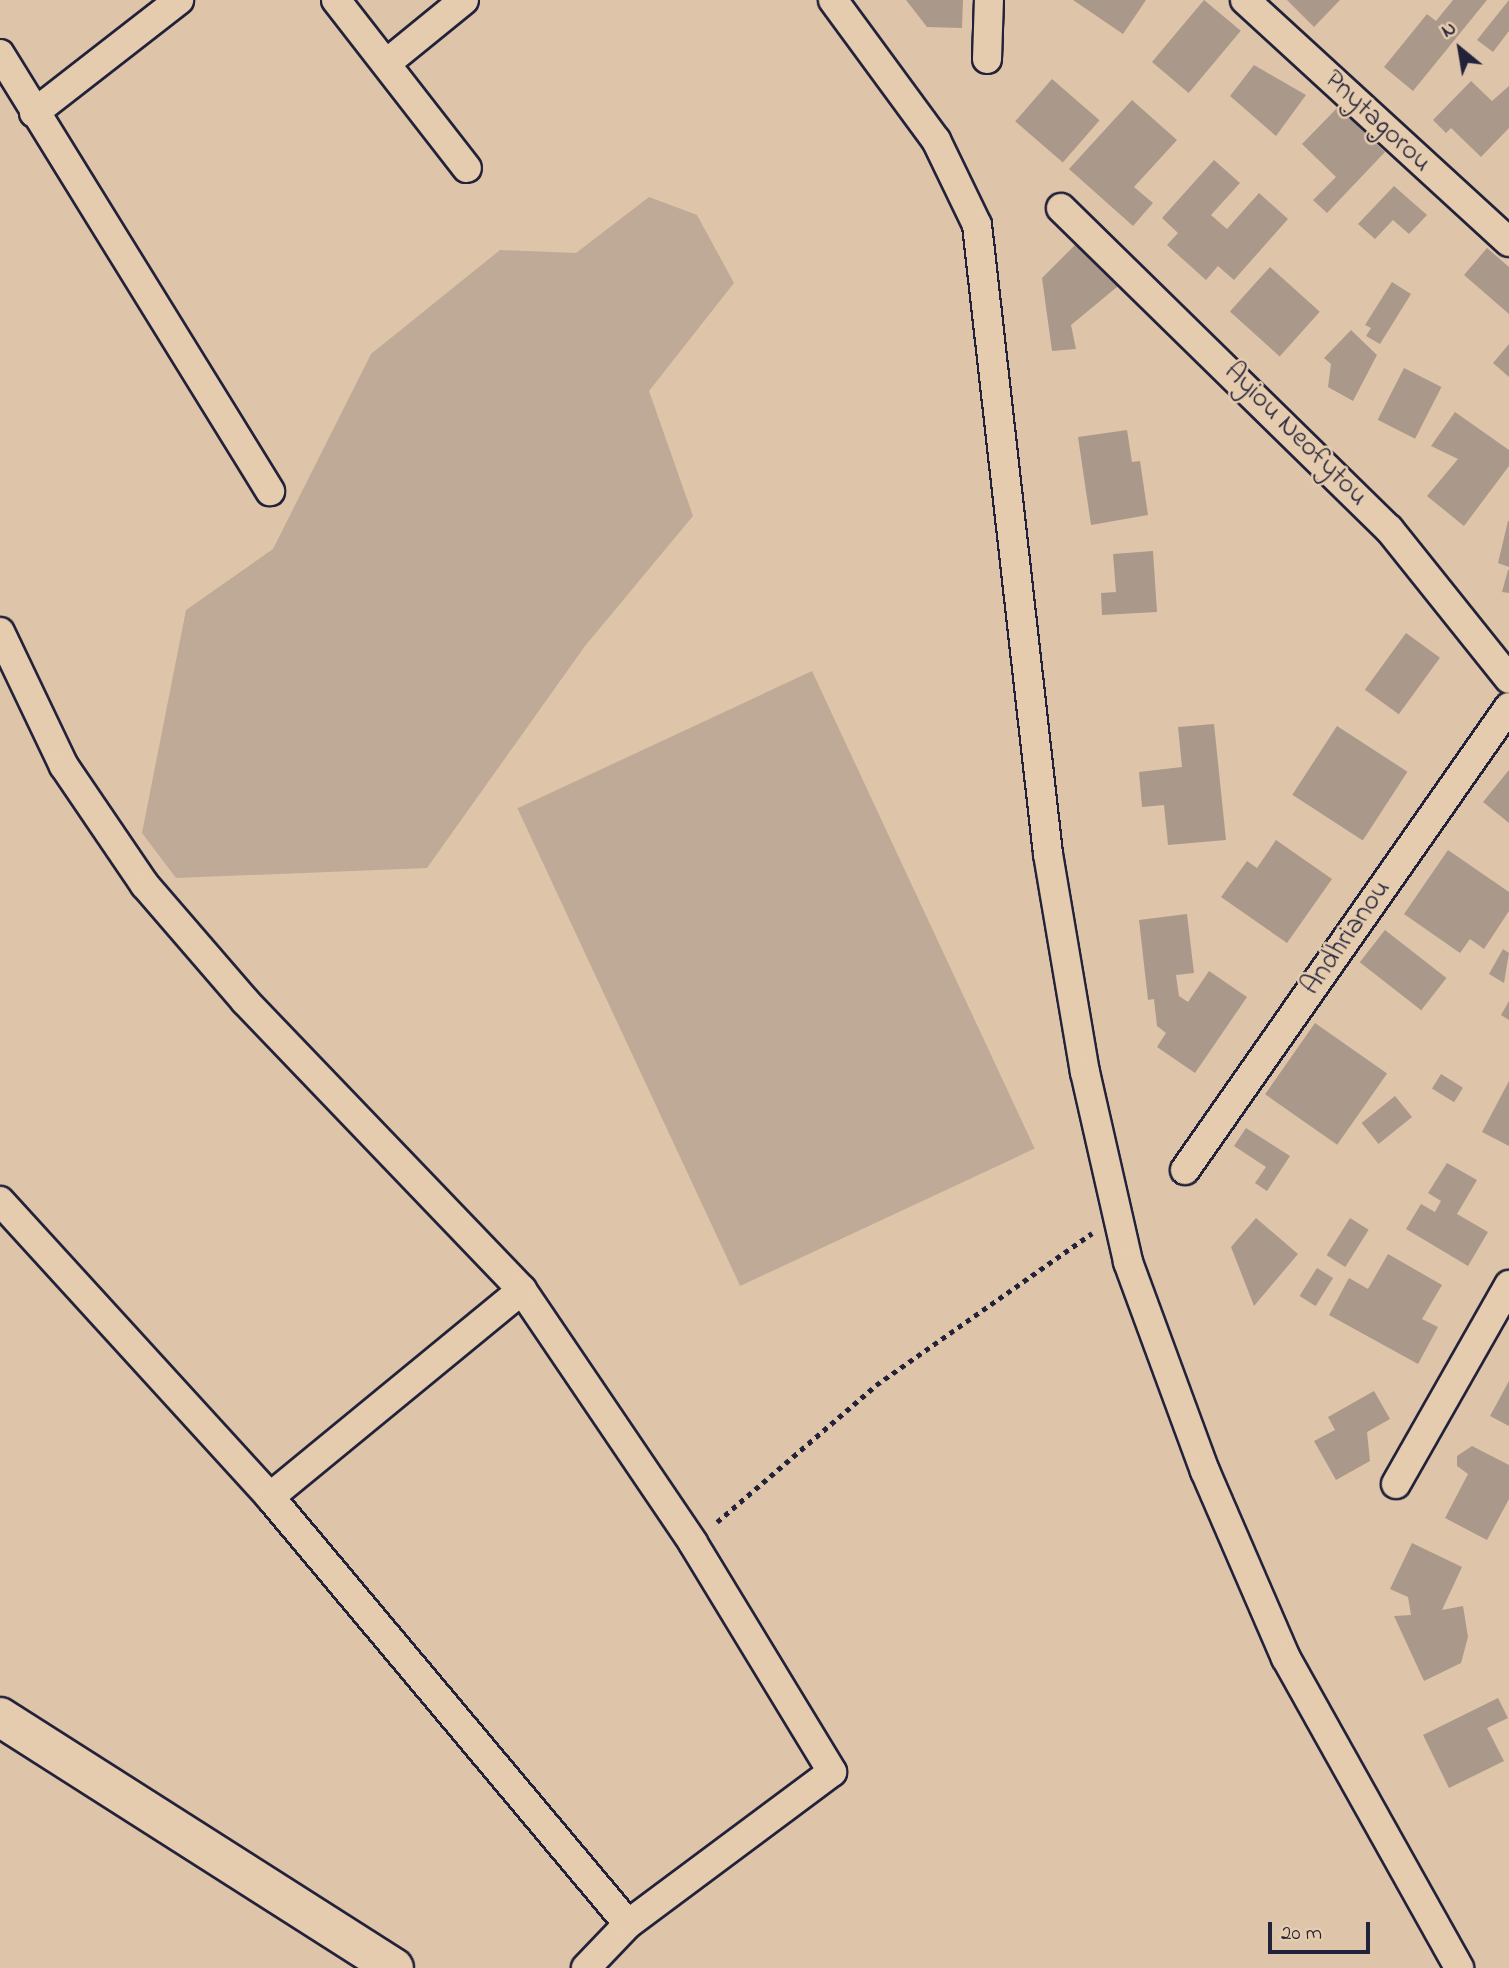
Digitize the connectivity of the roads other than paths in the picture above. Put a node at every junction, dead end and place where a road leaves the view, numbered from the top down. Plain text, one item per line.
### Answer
1 (179, 0) edge
2 (336, 0) edge
3 (464, 0) edge
4 (833, 0) edge
5 (989, 0) edge
6 (1257, 4) edge
7 (0, 54) edge
8 (987, 59) dead end
9 (388, 62) junction
10 (34, 113) junction
11 (467, 168) dead end
12 (1061, 208) dead end
13 (1509, 242) edge
14 (270, 491) dead end
15 (0, 632) edge
16 (1509, 679) edge
17 (1509, 707) edge
18 (1185, 1170) dead end
19 (0, 1201) edge
20 (1509, 1285) edge
21 (522, 1290) junction
22 (1396, 1484) dead end
23 (270, 1497) junction
24 (0, 1717) edge
25 (628, 1924) junction
26 (394, 1968) edge
27 (586, 1968) edge
28 (1459, 1968) edge

1 - 10 street
2 - 9 street
3 - 9 street
4 - 28 street
5 - 8 street
6 - 13 street, Pnytagorou
7 - 10 street
9 - 11 street
10 - 14 street
12 - 16 street, Ayiou Neofytou
15 - 21 street
17 - 18 street, Andhrianou
19 - 23 street
20 - 22 street
21 - 23 street
21 - 25 street
23 - 25 street
24 - 26 main road
25 - 27 street

